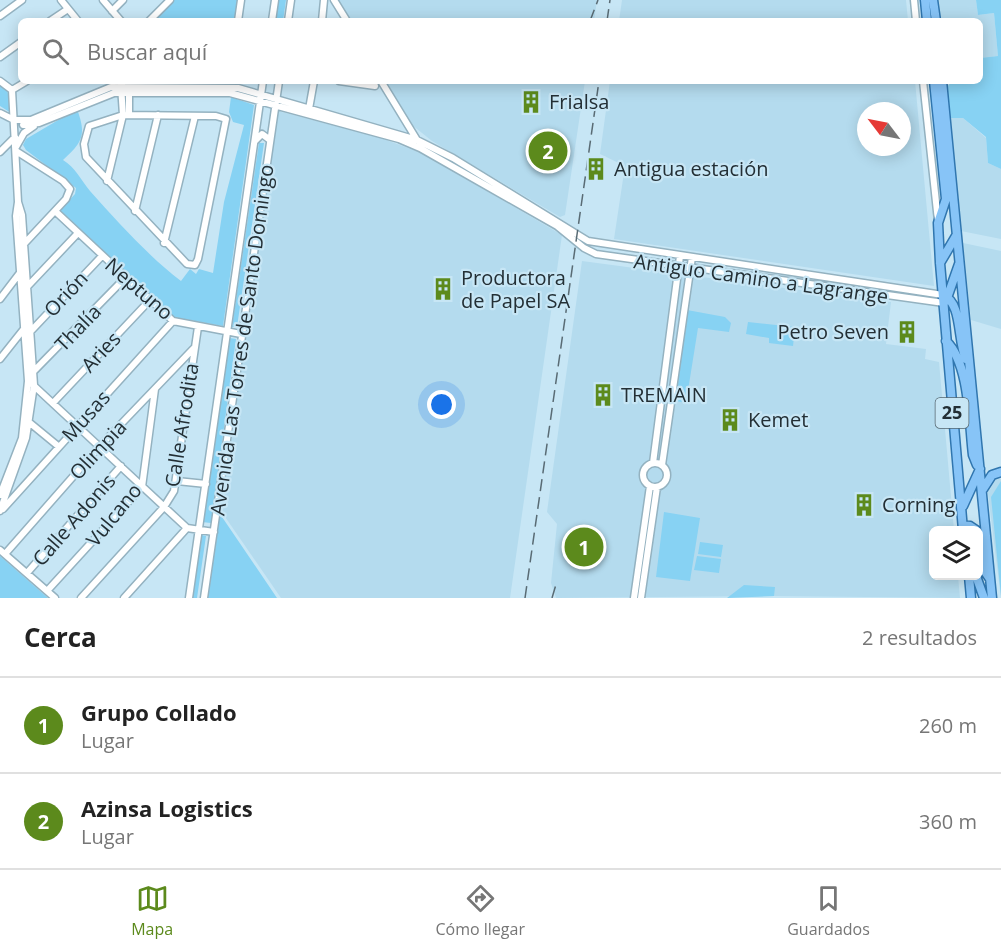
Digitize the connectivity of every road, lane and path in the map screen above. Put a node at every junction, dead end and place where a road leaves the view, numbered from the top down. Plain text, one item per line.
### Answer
1 (22, 0) edge
2 (60, 0) edge
3 (103, 0) edge
4 (123, 0) edge
5 (170, 0) edge
6 (241, 0) edge
7 (275, 0) edge
8 (291, 0) edge
9 (324, 0) edge
10 (334, 0) edge
11 (914, 0) edge
12 (925, 0) edge
13 (933, 0) edge
14 (68, 9) junction
15 (112, 11) junction
16 (0, 16) edge
17 (54, 18) edge
18 (76, 18) edge
19 (118, 18) edge
20 (152, 18) edge
21 (238, 18) edge
22 (272, 18) edge
23 (288, 18) edge
24 (322, 18) edge
25 (345, 18) edge
26 (916, 18) edge
27 (927, 18) edge
28 (936, 18) edge
29 (18, 44) edge
30 (0, 57) edge
31 (0, 81) edge
32 (22, 84) edge
33 (263, 84) edge
34 (279, 84) edge
35 (313, 84) edge
36 (361, 84) edge
37 (383, 84) edge
38 (923, 84) edge
39 (934, 84) edge
40 (942, 84) edge
41 (375, 86) dead end
42 (125, 87) edge
43 (231, 87) edge
44 (12, 90) junction
45 (261, 98) junction
46 (276, 102) junction
47 (309, 108) junction
48 (3, 115) edge
49 (126, 115) junction
50 (158, 115) junction
51 (195, 116) junction
52 (16, 123) junction
53 (39, 123) junction
54 (15, 136) junction
55 (270, 140) junction
56 (255, 142) junction
57 (417, 143) junction
58 (15, 149) junction
59 (0, 152) edge
60 (107, 181) junction
61 (946, 199) junction
62 (18, 202) junction
63 (55, 211) junction
64 (135, 211) junction
65 (938, 223) junction
66 (78, 233) junction
67 (956, 236) junction
68 (164, 243) junction
69 (24, 244) junction
70 (615, 247) junction
71 (102, 256) junction
72 (680, 256) junction
73 (614, 257) junction
74 (692, 257) junction
75 (940, 263) junction
76 (959, 264) junction
77 (679, 267) junction
78 (691, 269) junction
79 (20, 273) junction
80 (125, 278) junction
81 (27, 286) junction
82 (0, 299) edge
83 (945, 299) junction
84 (150, 300) junction
85 (173, 321) junction
86 (198, 327) junction
87 (23, 330) junction
88 (31, 331) junction
89 (227, 332) junction
90 (241, 334) junction
91 (946, 341) junction
92 (193, 349) junction
93 (0, 359) edge
94 (969, 364) junction
95 (31, 378) junction
96 (155, 389) junction
97 (53, 403) junction
98 (660, 412) junction
99 (669, 414) junction
100 (30, 423) junction
101 (77, 425) junction
102 (58, 446) junction
103 (99, 447) junction
104 (653, 463) junction
105 (662, 465) junction
106 (120, 466) junction
107 (980, 469) junction
108 (1001, 471) edge
109 (177, 481) junction
110 (206, 484) junction
111 (653, 486) junction
112 (142, 487) junction
113 (982, 492) junction
114 (0, 495) edge
115 (164, 507) junction
116 (962, 509) junction
117 (0, 511) edge
118 (963, 526) edge
119 (187, 528) junction
120 (200, 530) junction
121 (214, 532) junction
122 (2, 552) edge
123 (983, 568) edge
124 (27, 573) junction
125 (990, 579) junction
126 (969, 580) edge
127 (977, 580) edge
128 (47, 591) junction
129 (55, 598) edge
130 (81, 598) edge
131 (124, 598) edge
132 (189, 598) edge
133 (204, 598) edge
134 (634, 598) edge
135 (641, 598) edge
136 (971, 598) edge
137 (984, 598) edge
138 (992, 598) edge

1 - 16 street
2 - 14 street
3 - 15 street
4 - 15 street
5 - 20 street
6 - 21 street
7 - 22 street
8 - 23 street
9 - 24 street
10 - 25 street
11 - 26 street
12 - 27 main road
13 - 28 main road
14 - 17 street
14 - 18 street
15 - 19 street
29 - 30 street
31 - 44 street
32 - 44 street
33 - 45 street, Avenida Las Torres de Santo Domingo
34 - 46 street, Avenida Las Torres de Santo Domingo
35 - 47 street
36 - 41 street
37 - 57 street
38 - 65 street
39 - 61 main road, 25
40 - 67 main road, 25
42 - 43 street
42 - 49 street
42 - 52 street
42 - 53 street
43 - 45 street
44 - 52 street
45 - 46 street
45 - 56 street, Avenida Las Torres de Santo Domingo
46 - 47 street
46 - 55 street, Avenida Las Torres de Santo Domingo
46 - 57 street
47 - 57 street
48 - 52 street
48 - 54 street
49 - 50 street
49 - 60 street
49 - 60 street
50 - 51 street
50 - 64 street
51 - 68 street
51 - 68 street
52 - 53 street
52 - 54 street
53 - 58 street
54 - 58 street
54 - 59 street
55 - 56 street
55 - 90 street, Avenida Las Torres de Santo Domingo
56 - 89 street, Avenida Las Torres de Santo Domingo
57 - 70 street, Antiguo Camino a Lagrange
57 - 73 street, Antiguo Camino a Lagrange
58 - 62 street
58 - 63 street
60 - 64 street
61 - 65 main road, 25
61 - 67 main road
62 - 69 street
62 - 79 street
63 - 66 street, Neptuno
63 - 69 street
64 - 68 street
65 - 75 main road, 25
66 - 71 street, Neptuno
66 - 81 street
67 - 75 main road
67 - 76 main road, 25
69 - 81 street
70 - 72 street, Antiguo Camino a Lagrange
70 - 73 street
71 - 80 street, Neptuno
71 - 88 street, Orión
72 - 74 street, Antiguo Camino a Lagrange
72 - 77 street
73 - 77 street, Antiguo Camino a Lagrange
74 - 78 street
74 - 83 street, Antiguo Camino a Lagrange
75 - 83 main road, 25
76 - 83 main road
76 - 94 main road, 25
77 - 78 street, Antiguo Camino a Lagrange
77 - 98 street
78 - 83 street, Antiguo Camino a Lagrange
78 - 99 street
79 - 82 street
79 - 87 street
80 - 84 street, Neptuno
80 - 95 street, Thalía
81 - 88 street
83 - 91 main road, 25
83 - 94 main road
84 - 85 street, Neptuno
84 - 97 street, Aries
85 - 86 street, Neptuno
85 - 101 street, Musas
86 - 89 street, Neptuno
86 - 92 street, Calle Afrodita
87 - 93 street
87 - 95 street
88 - 95 street
89 - 90 street, Neptuno
89 - 110 street, Avenida Las Torres de Santo Domingo
90 - 121 street, Avenida Las Torres de Santo Domingo
91 - 107 main road
91 - 116 main road, 25
92 - 96 street, Olimpia
92 - 109 street, Calle Afrodita
94 - 107 main road, 25
95 - 97 street
95 - 100 street
95 - 114 street
96 - 103 street, Olimpia
96 - 112 street, Vulcano
97 - 101 street
98 - 99 street
98 - 104 street
99 - 105 street
100 - 102 street
100 - 117 street
101 - 102 street, Musas
101 - 103 street
102 - 117 street, Musas
103 - 106 street
103 - 122 street, Olimpia
104 - 105 street
104 - 111 street
105 - 111 street
106 - 112 street
106 - 124 street, Calle Adonis
107 - 108 main road
107 - 113 main road, 25
107 - 116 main road
108 - 113 main road
109 - 110 street
109 - 115 street, Calle Afrodita
110 - 120 street, Avenida Las Torres de Santo Domingo
111 - 134 street
111 - 135 street
112 - 115 street
112 - 128 street, Vulcano
113 - 125 main road, 25
115 - 119 street
115 - 130 street, Calle Afrodita
116 - 118 main road, 25
119 - 120 street
119 - 131 street
120 - 121 street
120 - 132 street, Avenida Las Torres de Santo Domingo
121 - 133 street, Avenida Las Torres de Santo Domingo
122 - 124 street
123 - 125 main road
124 - 128 street
125 - 138 main road, 25
126 - 136 main road
127 - 137 main road
128 - 129 street

